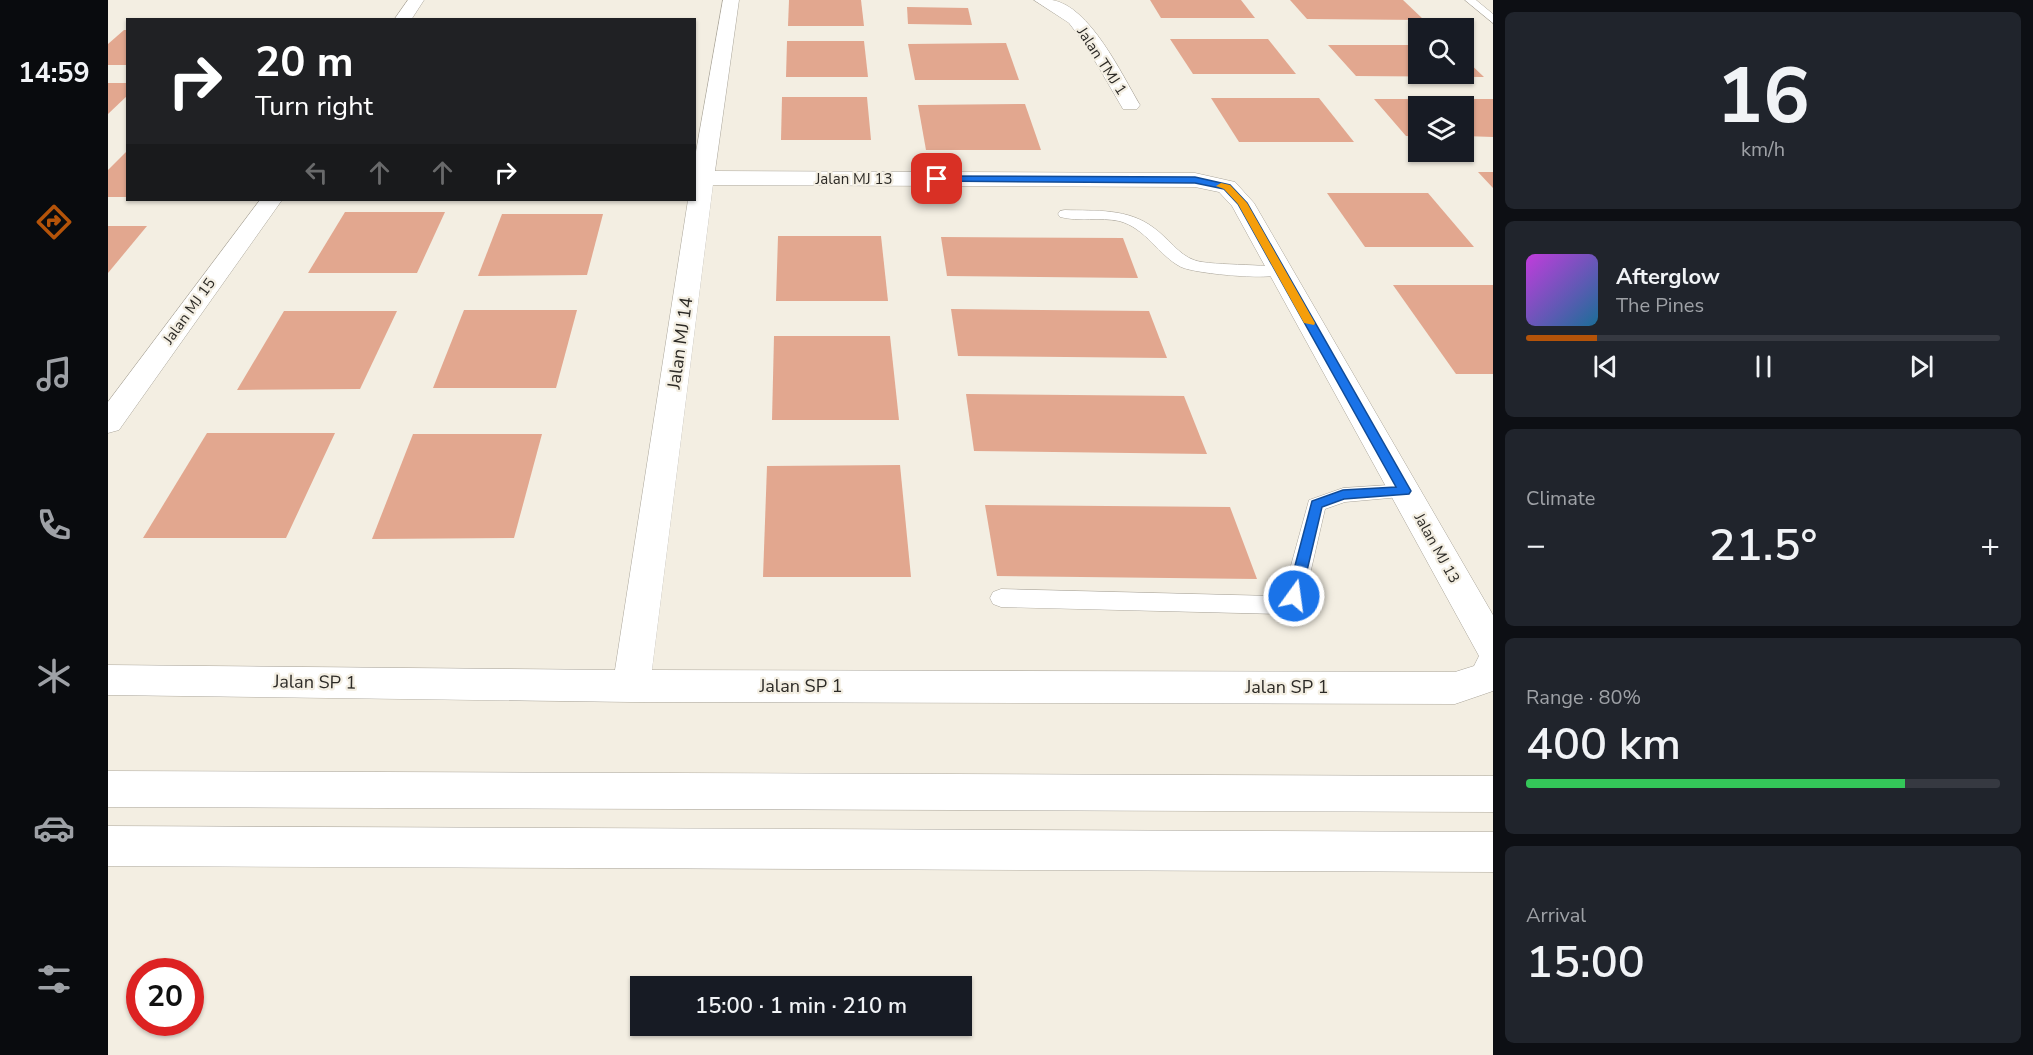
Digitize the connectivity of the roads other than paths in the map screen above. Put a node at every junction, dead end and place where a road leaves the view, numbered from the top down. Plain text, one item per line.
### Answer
1 (416, 0) edge
2 (731, 0) edge
3 (1042, 0) edge
4 (1470, 0) edge
5 (403, 18) edge
6 (1493, 20) edge
7 (1130, 105) dead end
8 (703, 178) junction
9 (270, 201) edge
10 (1065, 214) dead end
11 (1281, 272) junction
12 (108, 423) edge
13 (1405, 491) junction
14 (1001, 598) dead end
15 (1492, 663) edge
16 (108, 680) edge
17 (631, 686) junction
18 (108, 789) edge
19 (1493, 794) edge
20 (108, 846) edge
21 (1493, 852) edge

1 - 5 street
2 - 8 street, Jalan MJ 14
3 - 7 street, Jalan TMJ 1
4 - 6 lane
8 - 11 street, Jalan MJ 13
8 - 17 street, Jalan MJ 14
9 - 12 street, Jalan MJ 15
10 - 11 lane
11 - 13 street, Jalan MJ 13
13 - 14 lane
13 - 15 street, Jalan MJ 13
15 - 17 street, Jalan SP 1
16 - 17 street, Jalan SP 1
18 - 19 street
20 - 21 street

